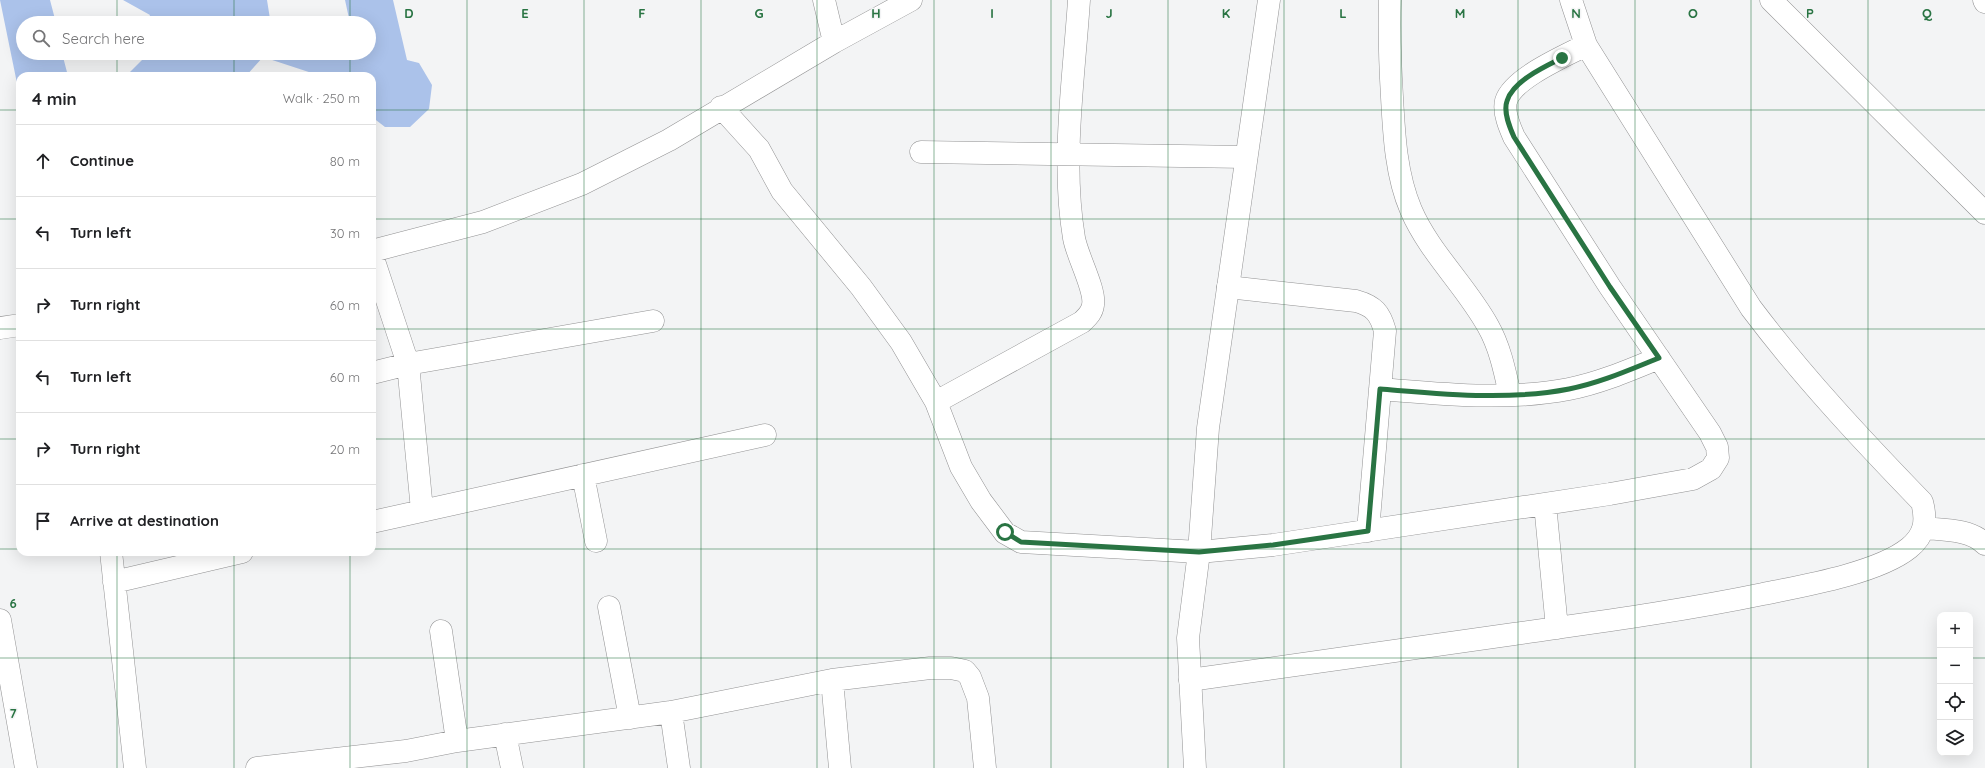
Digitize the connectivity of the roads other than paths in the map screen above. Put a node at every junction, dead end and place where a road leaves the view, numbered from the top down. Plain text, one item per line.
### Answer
1 (824, 0) edge
2 (911, 0) edge
3 (1079, 0) edge
4 (1269, 0) edge
5 (1390, 0) edge
6 (1571, 0) edge
7 (1771, 0) edge
8 (834, 42) junction
9 (1586, 45) junction
10 (721, 107) junction
11 (921, 152) dead end
12 (1069, 154) junction
13 (1246, 157) junction
14 (1985, 213) edge
15 (376, 250) edge
16 (376, 267) edge
17 (1228, 287) junction
18 (653, 321) dead end
19 (16, 326) edge
20 (0, 328) edge
21 (1659, 358) junction
22 (408, 364) junction
23 (376, 372) edge
24 (1380, 389) junction
25 (1510, 395) junction
26 (936, 402) junction
27 (765, 435) dead end
28 (582, 475) junction
29 (1545, 504) junction
30 (422, 510) junction
31 (376, 521) edge
32 (1924, 528) junction
33 (1368, 531) junction
34 (596, 541) dead end
35 (1985, 544) edge
36 (1199, 552) junction
37 (111, 556) edge
38 (225, 556) edge
39 (114, 582) junction
40 (609, 607) dead end
41 (0, 620) edge
42 (1557, 628) junction
43 (441, 631) dead end
44 (832, 680) junction
45 (1190, 680) junction
46 (671, 712) junction
47 (630, 718) junction
48 (505, 734) junction
49 (457, 741) junction
50 (341, 763) edge
51 (26, 768) edge
52 (135, 768) edge
53 (257, 768) edge
54 (512, 768) edge
55 (679, 768) edge
56 (840, 768) edge
57 (985, 768) edge
58 (1195, 768) edge

1 - 8 street
2 - 8 street
3 - 12 street
4 - 13 street
5 - 25 street
6 - 9 street
7 - 14 street
8 - 10 street
9 - 21 street
9 - 32 street
10 - 15 street
10 - 26 street
11 - 12 street
12 - 13 street
12 - 26 street
13 - 17 street
16 - 22 street
17 - 24 street
17 - 36 street
18 - 22 street
19 - 20 street
21 - 25 street
21 - 29 street
22 - 23 street
22 - 30 street
24 - 25 street
24 - 33 street
26 - 36 street
27 - 28 street
28 - 30 street
28 - 34 street
29 - 33 street
29 - 42 street
30 - 31 street
32 - 35 street
32 - 42 street
33 - 36 street
36 - 45 street
37 - 39 street
38 - 39 street
39 - 52 street
40 - 47 street
41 - 51 street
42 - 45 street
43 - 49 street
44 - 46 street
44 - 56 street
44 - 57 street
45 - 58 street
46 - 47 street
46 - 55 street
47 - 48 street
48 - 49 street
48 - 54 street
49 - 50 street
50 - 53 street

